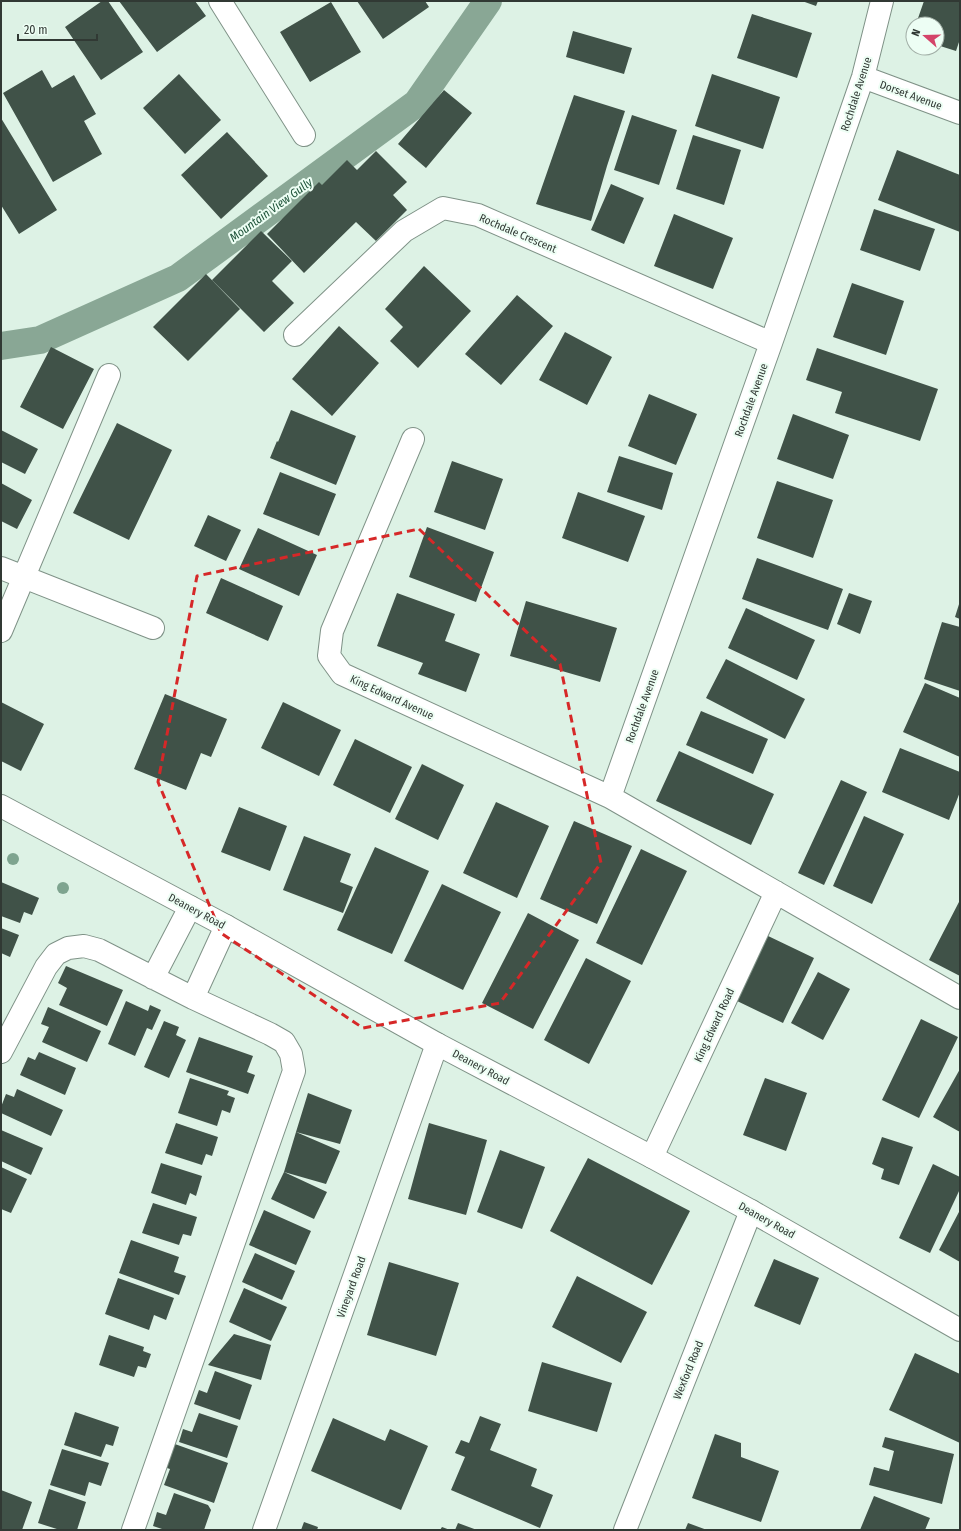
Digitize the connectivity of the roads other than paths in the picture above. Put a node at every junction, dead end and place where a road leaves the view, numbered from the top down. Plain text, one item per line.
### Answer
1 (220, 1) edge
2 (882, 1) edge
3 (863, 78) junction
4 (960, 113) edge
5 (304, 135) dead end
6 (295, 336) dead end
7 (771, 343) junction
8 (109, 376) dead end
9 (413, 439) dead end
10 (1, 568) edge
11 (25, 577) junction
12 (153, 628) dead end
13 (1, 631) edge
14 (610, 797) junction
15 (1, 806) edge
16 (776, 892) junction
17 (190, 907) junction
18 (226, 926) junction
19 (153, 978) junction
20 (193, 998) junction
21 (960, 998) edge
22 (437, 1044) junction
23 (1, 1052) edge
24 (652, 1157) junction
25 (751, 1211) junction
26 (960, 1330) edge
27 (133, 1530) edge
28 (264, 1530) edge
29 (625, 1530) edge

1 - 5 street
2 - 3 street, Rochdale Avenue
3 - 4 street, Dorset Avenue
3 - 7 street, Rochdale Avenue
6 - 7 street, Rochdale Crescent
7 - 14 street, Rochdale Avenue
8 - 11 street
9 - 14 street, King Edward Avenue
10 - 11 street
11 - 12 street
11 - 13 street
14 - 16 street
15 - 17 street, Deanery Road
16 - 21 street
16 - 24 street, King Edward Road
17 - 18 street, Deanery Road
17 - 19 street
18 - 20 street
18 - 22 street, Deanery Road
19 - 20 street
19 - 23 street
20 - 27 street
22 - 24 street, Deanery Road
22 - 28 street, Vineyard Road
24 - 25 street, Deanery Road
25 - 26 street, Deanery Road
25 - 29 street, Wexford Road

